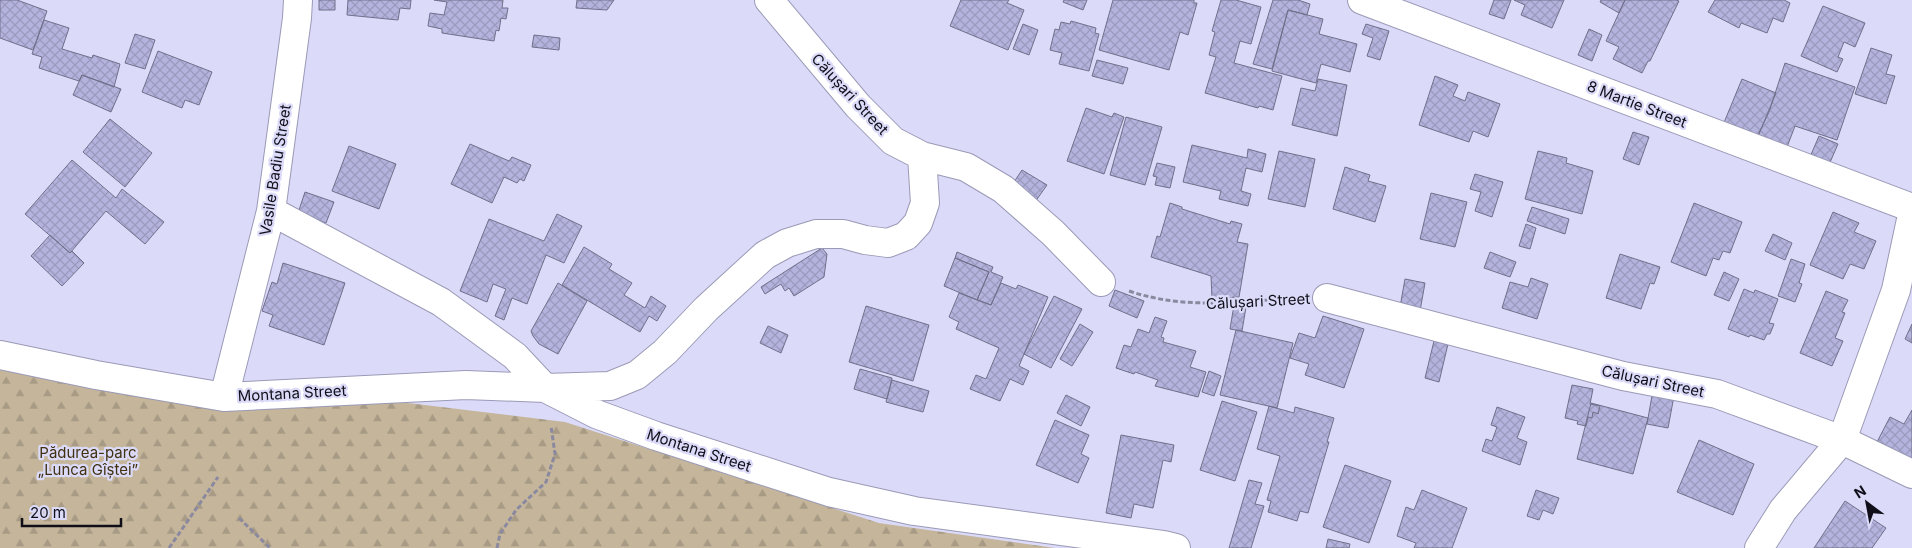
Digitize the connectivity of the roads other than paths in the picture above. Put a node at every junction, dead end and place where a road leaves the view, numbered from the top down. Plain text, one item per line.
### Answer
1 (298, 0) edge
2 (769, 0) edge
3 (1362, 0) edge
4 (922, 156) junction
5 (1912, 208) edge
6 (271, 211) junction
7 (1912, 215) edge
8 (1101, 282) road end
9 (1327, 298) road end
10 (0, 355) edge
11 (545, 388) junction
12 (224, 397) junction
13 (1842, 440) junction
14 (1912, 474) edge
15 (1176, 548) edge
16 (1759, 548) edge

1 - 6 street, Vasile Badiu Street
2 - 4 street, Călușari Street
3 - 5 street, 8 Martie Street
4 - 8 street, Călușari Street
4 - 11 street
6 - 11 street
6 - 12 street, Vasile Badiu Street
7 - 13 street
9 - 13 street, Călușari Street
10 - 12 street, Montana Street
11 - 12 street, Montana Street
11 - 15 street, Montana Street
13 - 14 street, Călușari Street
13 - 16 street

